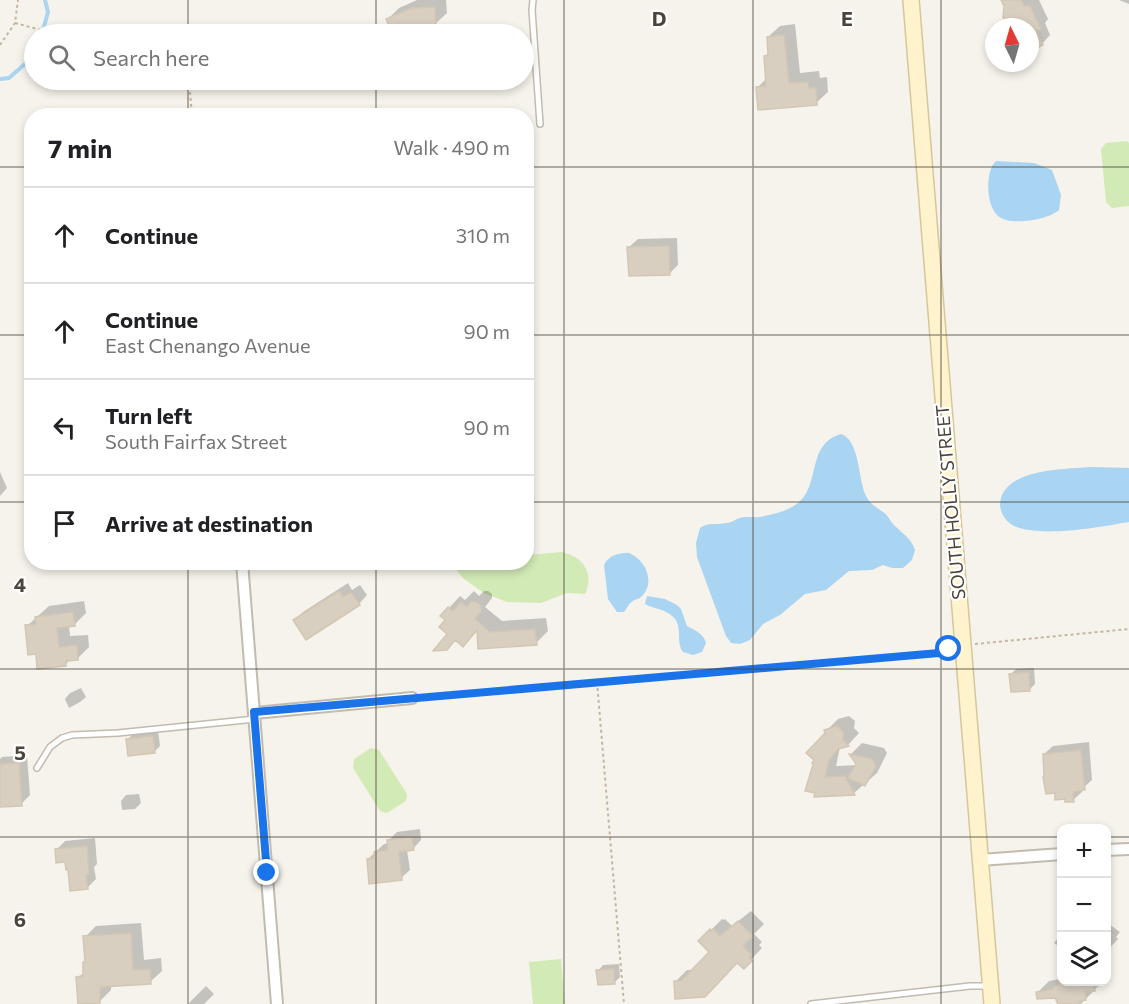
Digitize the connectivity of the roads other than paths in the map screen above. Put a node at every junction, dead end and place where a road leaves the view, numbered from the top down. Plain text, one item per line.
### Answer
1 (534, 0) edge
2 (911, 0) edge
3 (533, 24) edge
4 (534, 38) edge
5 (540, 124) dead end
6 (243, 570) edge
7 (412, 698) road end
8 (254, 716) junction
9 (37, 768) dead end
10 (1129, 849) edge
11 (1111, 850) edge
12 (1057, 854) edge
13 (980, 861) junction
14 (990, 986) junction
15 (277, 1004) edge
16 (811, 1004) edge
17 (992, 1004) edge

1 - 3 lane
2 - 13 street, SOUTH HOLLY STREET
4 - 5 lane
6 - 8 street
7 - 8 street
8 - 9 lane
8 - 15 street
10 - 11 street
12 - 13 street
13 - 14 street, SOUTH HOLLY STREET
14 - 16 lane
14 - 17 street, SOUTH HOLLY STREET

